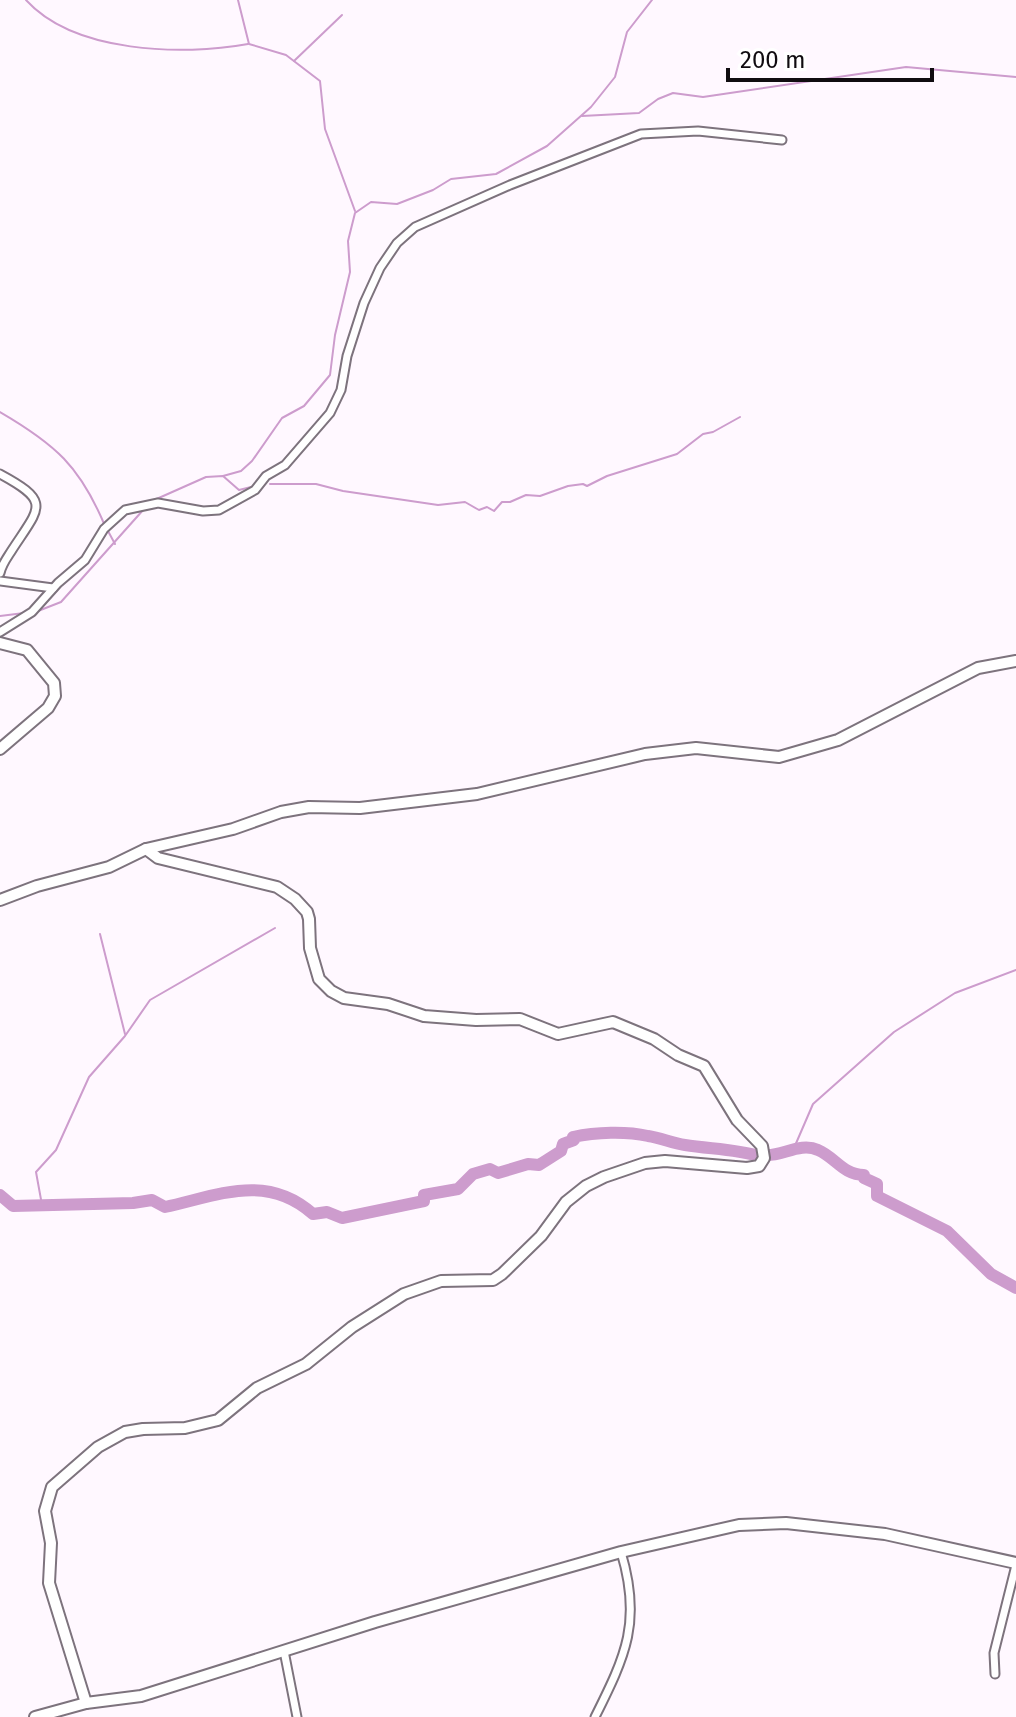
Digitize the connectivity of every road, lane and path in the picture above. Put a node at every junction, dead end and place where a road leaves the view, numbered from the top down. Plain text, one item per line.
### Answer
1 (782, 140) dead end
2 (0, 474) edge
3 (0, 573) edge
4 (0, 581) edge
5 (53, 588) junction
6 (0, 632) edge
7 (0, 643) edge
8 (1016, 661) edge
9 (0, 749) edge
10 (146, 849) junction
11 (0, 900) edge
12 (621, 1552) junction
13 (1016, 1564) edge
14 (284, 1651) junction
15 (995, 1674) dead end
16 (86, 1703) junction
17 (35, 1717) edge
18 (297, 1717) edge
19 (595, 1717) edge

1 - 5 street
2 - 3 street
4 - 5 street
5 - 6 street
7 - 9 street
8 - 10 street
10 - 11 street
10 - 16 street
12 - 13 street
12 - 14 street
12 - 19 street
13 - 15 street
14 - 16 street
14 - 18 street
16 - 17 street

